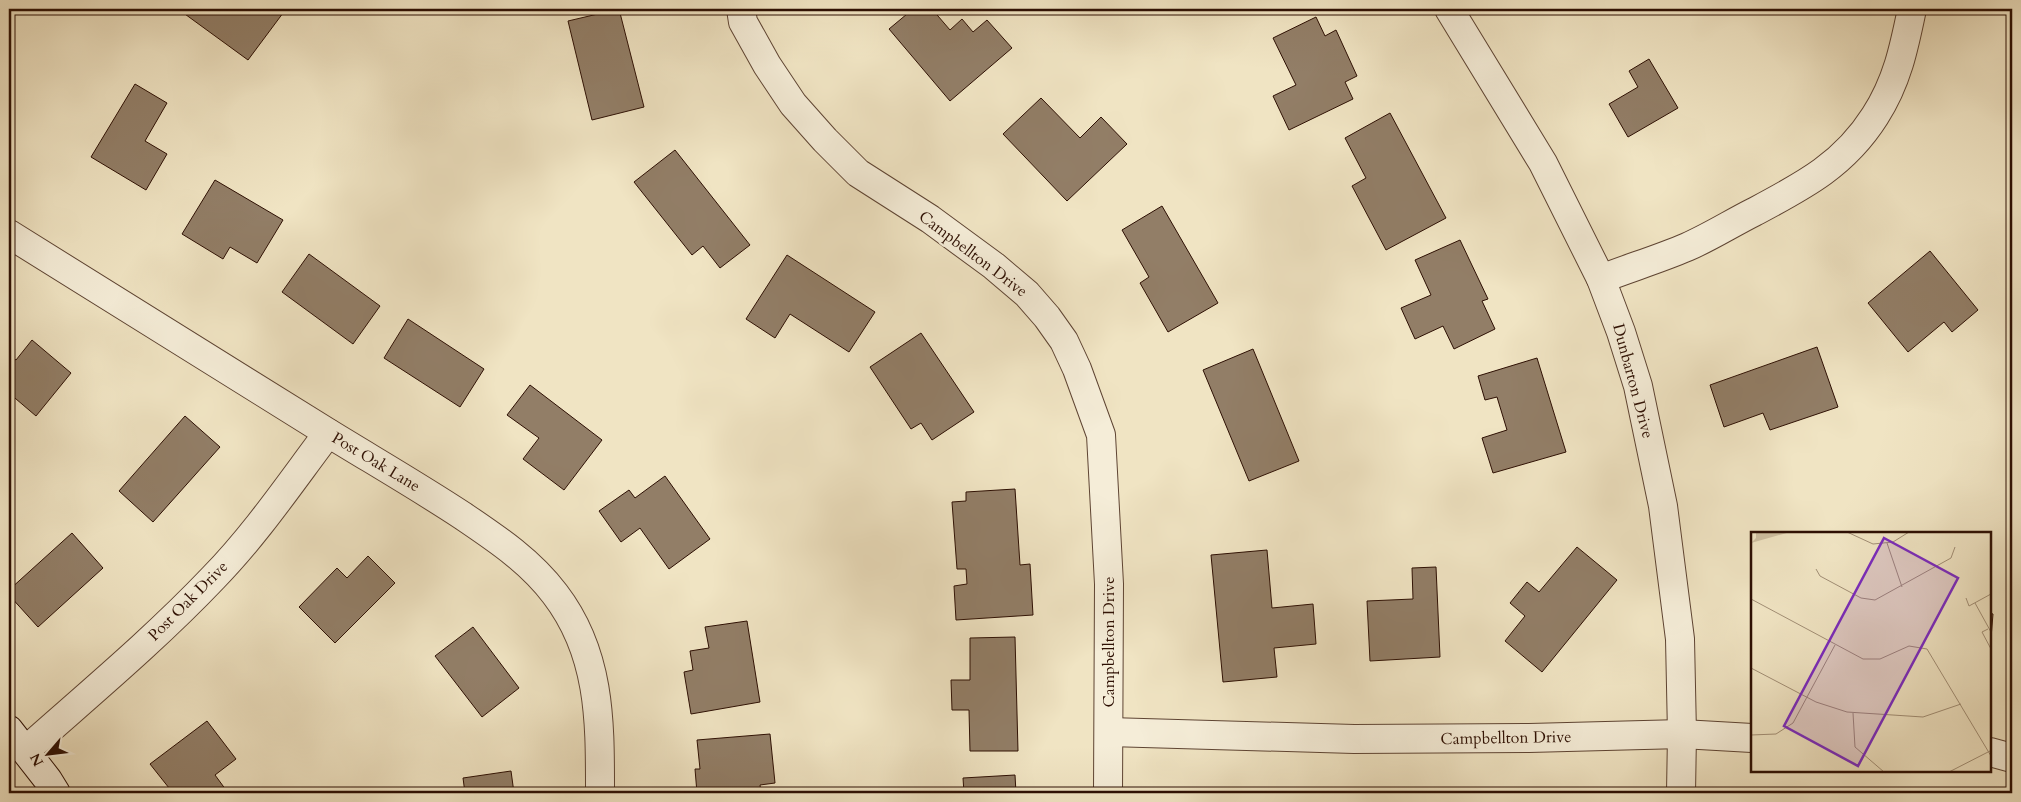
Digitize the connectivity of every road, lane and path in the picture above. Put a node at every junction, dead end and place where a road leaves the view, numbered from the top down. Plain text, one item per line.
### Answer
1 (741, 9) edge
2 (1450, 9) edge
3 (1912, 9) edge
4 (9, 234) edge
5 (1601, 279) junction
6 (328, 432) junction
7 (1109, 732) junction
8 (1682, 734) junction
9 (1751, 738) edge
10 (17, 740) edge
11 (1991, 752) edge
12 (2012, 758) edge
13 (56, 793) edge
14 (600, 793) edge
15 (1108, 793) edge
16 (1681, 793) edge

1 - 7 street, Campbellton Drive
2 - 5 street, Dunbarton Drive
3 - 5 street
4 - 6 street, Post Oak Lane
5 - 8 street, Dunbarton Drive
6 - 10 street, Post Oak Drive
6 - 14 street, Post Oak Lane
7 - 8 street, Campbellton Drive
7 - 15 street, Campbellton Drive
8 - 9 street, Campbellton Drive
8 - 16 street, Dunbarton Drive
10 - 13 street
11 - 12 street

